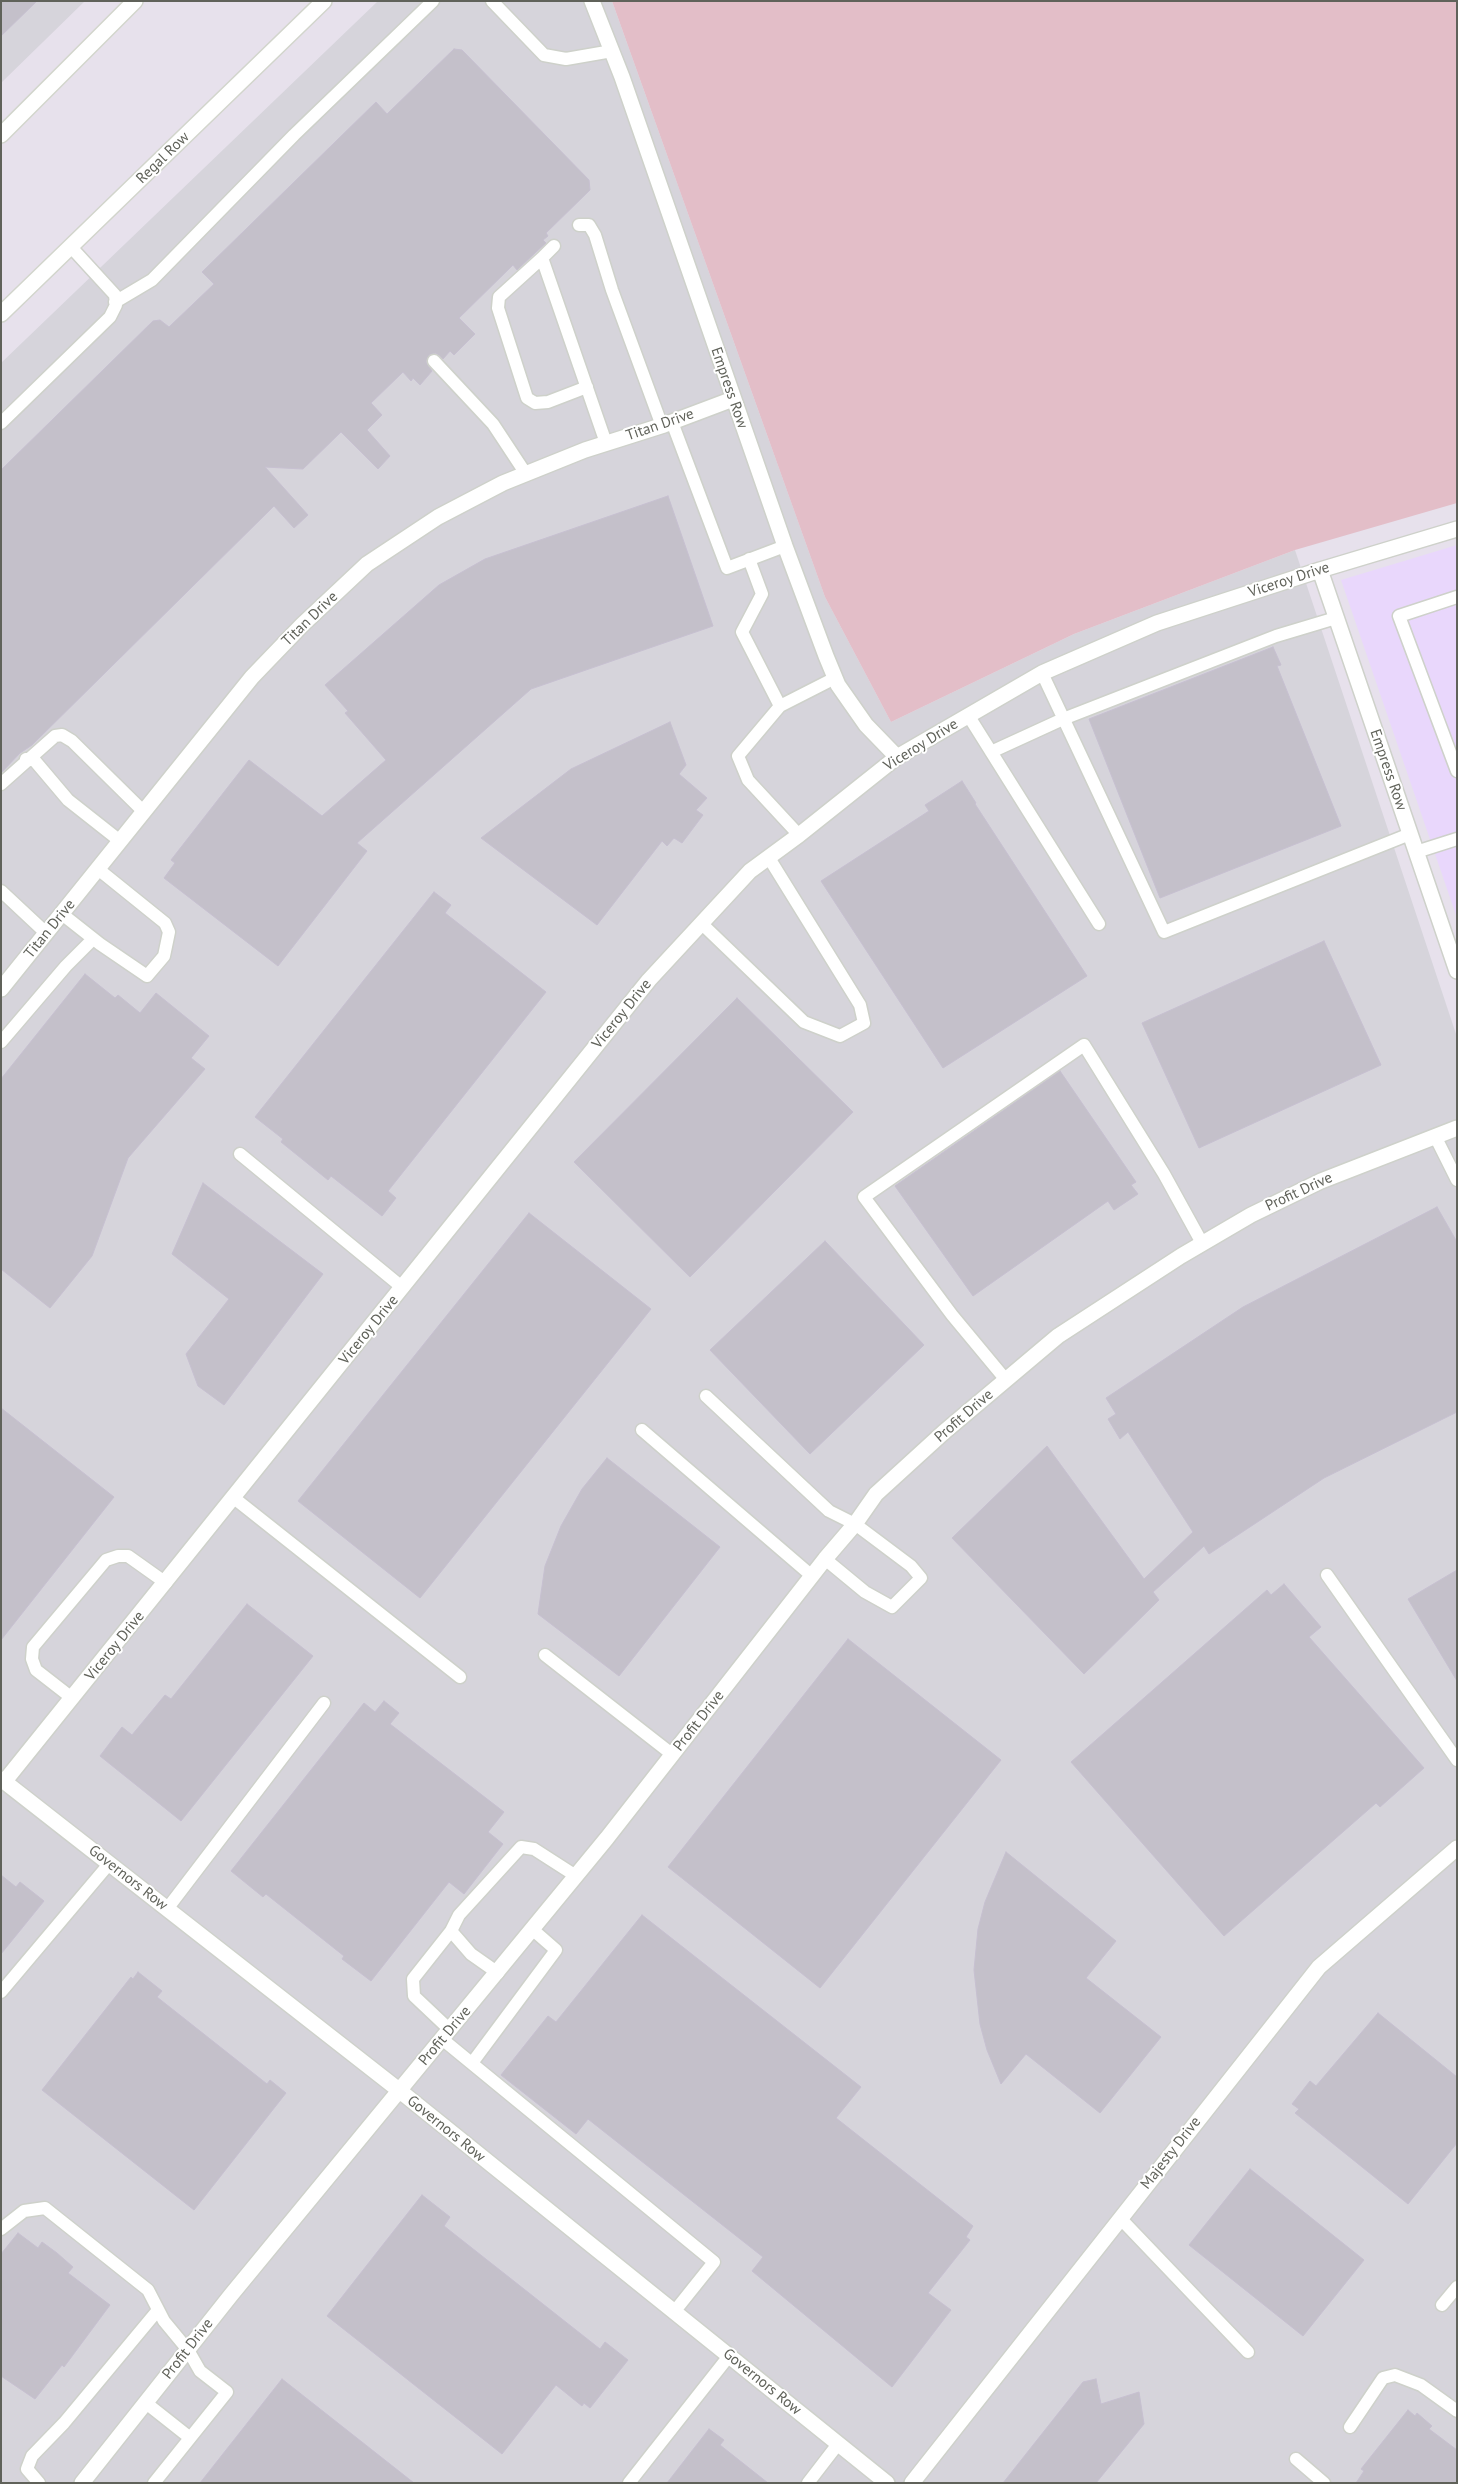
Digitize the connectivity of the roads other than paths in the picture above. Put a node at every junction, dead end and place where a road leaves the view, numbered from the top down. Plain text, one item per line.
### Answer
1 (135, 1) edge
2 (324, 1) edge
3 (433, 1) edge
4 (492, 1) edge
5 (592, 1) edge
6 (612, 50) junction
7 (3, 129) edge
8 (579, 225) dead end
9 (554, 246) dead end
10 (71, 248) junction
11 (542, 258) junction
12 (116, 302) junction
13 (1, 314) edge
14 (434, 362) dead end
15 (587, 387) junction
16 (733, 399) junction
17 (1, 423) edge
18 (667, 424) junction
19 (606, 443) junction
20 (526, 474) junction
21 (1457, 529) edge
22 (785, 546) junction
23 (749, 559) junction
24 (1320, 570) junction
25 (1457, 597) edge
26 (1336, 618) junction
27 (1042, 673) junction
28 (835, 678) junction
29 (780, 706) junction
30 (968, 716) junction
31 (1063, 719) junction
32 (990, 752) junction
33 (897, 757) junction
34 (26, 759) junction
35 (1457, 771) edge
36 (1, 784) edge
37 (144, 812) junction
38 (1410, 834) junction
39 (799, 836) junction
40 (1457, 839) edge
41 (120, 841) junction
42 (1416, 852) junction
43 (769, 858) junction
44 (98, 869) junction
45 (1, 891) edge
46 (62, 914) junction
47 (701, 923) junction
48 (1099, 924) dead end
49 (46, 933) junction
50 (93, 939) junction
51 (1457, 971) edge
52 (3, 984) edge
53 (1, 1042) edge
54 (1457, 1128) edge
55 (1435, 1136) junction
56 (240, 1154) dead end
57 (1457, 1180) edge
58 (1202, 1243) junction
59 (402, 1288) junction
60 (1006, 1380) junction
61 (706, 1396) dead end
62 (642, 1430) dead end
63 (234, 1498) junction
64 (855, 1524) junction
65 (825, 1559) junction
66 (1327, 1575) dead end
67 (812, 1576) junction
68 (166, 1583) junction
69 (545, 1655) dead end
70 (460, 1677) dead end
71 (72, 1698) junction
72 (324, 1703) dead end
73 (673, 1755) junction
74 (1457, 1760) edge
75 (3, 1780) edge
76 (1457, 1848) edge
77 (109, 1864) junction
78 (576, 1876) junction
79 (167, 1909) junction
80 (532, 1929) junction
81 (451, 1931) junction
82 (498, 1973) junction
83 (1, 1992) edge
84 (446, 2035) junction
85 (472, 2063) junction
86 (400, 2091) junction
87 (1120, 2218) junction
88 (1, 2229) edge
89 (1457, 2287) edge
90 (1442, 2305) dead end
91 (158, 2310) junction
92 (674, 2312) junction
93 (188, 2350) junction
94 (1248, 2352) dead end
95 (729, 2356) junction
96 (146, 2403) junction
97 (1457, 2411) edge
98 (1350, 2428) dead end
99 (189, 2437) junction
100 (838, 2444) junction
101 (1296, 2459) dead end
102 (39, 2483) edge
103 (82, 2483) edge
104 (154, 2483) edge
105 (629, 2483) edge
106 (808, 2483) edge
107 (887, 2483) edge
108 (912, 2483) edge
109 (1324, 2483) edge

1 - 7 street
2 - 10 street, Regal Row
3 - 12 lane
4 - 6 lane
5 - 6 street, Empress Row
6 - 16 street, Empress Row
8 - 18 lane
9 - 11 lane
10 - 12 lane
10 - 13 street, Regal Row
11 - 15 lane
11 - 15 lane
12 - 17 lane
14 - 20 lane
15 - 19 lane
16 - 18 street, Titan Drive
16 - 22 street, Empress Row
18 - 19 street, Titan Drive
18 - 23 lane
19 - 20 street, Titan Drive
20 - 37 street, Titan Drive
21 - 24 street, Viceroy Drive
22 - 23 lane
22 - 28 street, Empress Row
23 - 29 lane
24 - 26 street, Empress Row
24 - 27 street, Viceroy Drive
25 - 35 lane
26 - 31 lane
26 - 38 street, Empress Row
27 - 30 street, Viceroy Drive
27 - 31 lane
28 - 29 lane
28 - 33 street, Empress Row
29 - 39 lane
30 - 32 lane
30 - 33 street, Viceroy Drive
31 - 32 lane
31 - 38 lane
32 - 48 lane
33 - 39 street, Viceroy Drive
34 - 36 lane
34 - 37 lane
34 - 41 lane
37 - 41 street, Titan Drive
38 - 42 street, Empress Row
39 - 43 street, Viceroy Drive
40 - 42 lane
41 - 44 street, Titan Drive
42 - 51 street, Empress Row
43 - 47 street, Viceroy Drive
43 - 47 lane
44 - 46 street, Titan Drive
44 - 50 lane
45 - 49 lane
46 - 49 street, Titan Drive
46 - 50 lane
47 - 59 street, Viceroy Drive
49 - 52 street, Titan Drive
50 - 53 lane
54 - 55 street, Profit Drive
55 - 57 lane
55 - 58 street, Profit Drive
56 - 59 lane
58 - 60 street, Profit Drive
58 - 60 lane
59 - 63 street, Viceroy Drive
60 - 64 street, Profit Drive
61 - 64 lane
62 - 67 lane
63 - 68 street, Viceroy Drive
63 - 70 lane
64 - 65 street, Profit Drive
64 - 65 lane
65 - 67 street, Profit Drive
66 - 74 lane
67 - 73 street, Profit Drive
68 - 71 street, Viceroy Drive
68 - 71 lane
69 - 73 lane
71 - 75 street, Viceroy Drive
72 - 79 lane
73 - 78 street, Profit Drive
75 - 77 street, Governors Row
76 - 87 street, Majesty Drive
77 - 79 street, Governors Row
77 - 83 lane
78 - 80 street, Profit Drive
78 - 81 lane
79 - 86 street, Governors Row
80 - 82 street, Profit Drive
80 - 85 lane
81 - 82 lane
81 - 84 lane
82 - 84 street, Profit Drive
84 - 85 lane
84 - 86 street, Profit Drive
85 - 92 lane
86 - 92 street, Governors Row
86 - 93 street, Profit Drive
87 - 94 lane
87 - 108 street, Majesty Drive
88 - 91 lane
89 - 90 lane
91 - 93 lane
91 - 102 lane
92 - 95 street, Governors Row
93 - 96 street, Profit Drive
93 - 99 lane
95 - 100 street, Governors Row
95 - 105 lane
96 - 99 lane
96 - 103 street, Profit Drive
97 - 98 lane
99 - 104 lane
100 - 106 lane
100 - 107 street, Governors Row
101 - 109 lane

